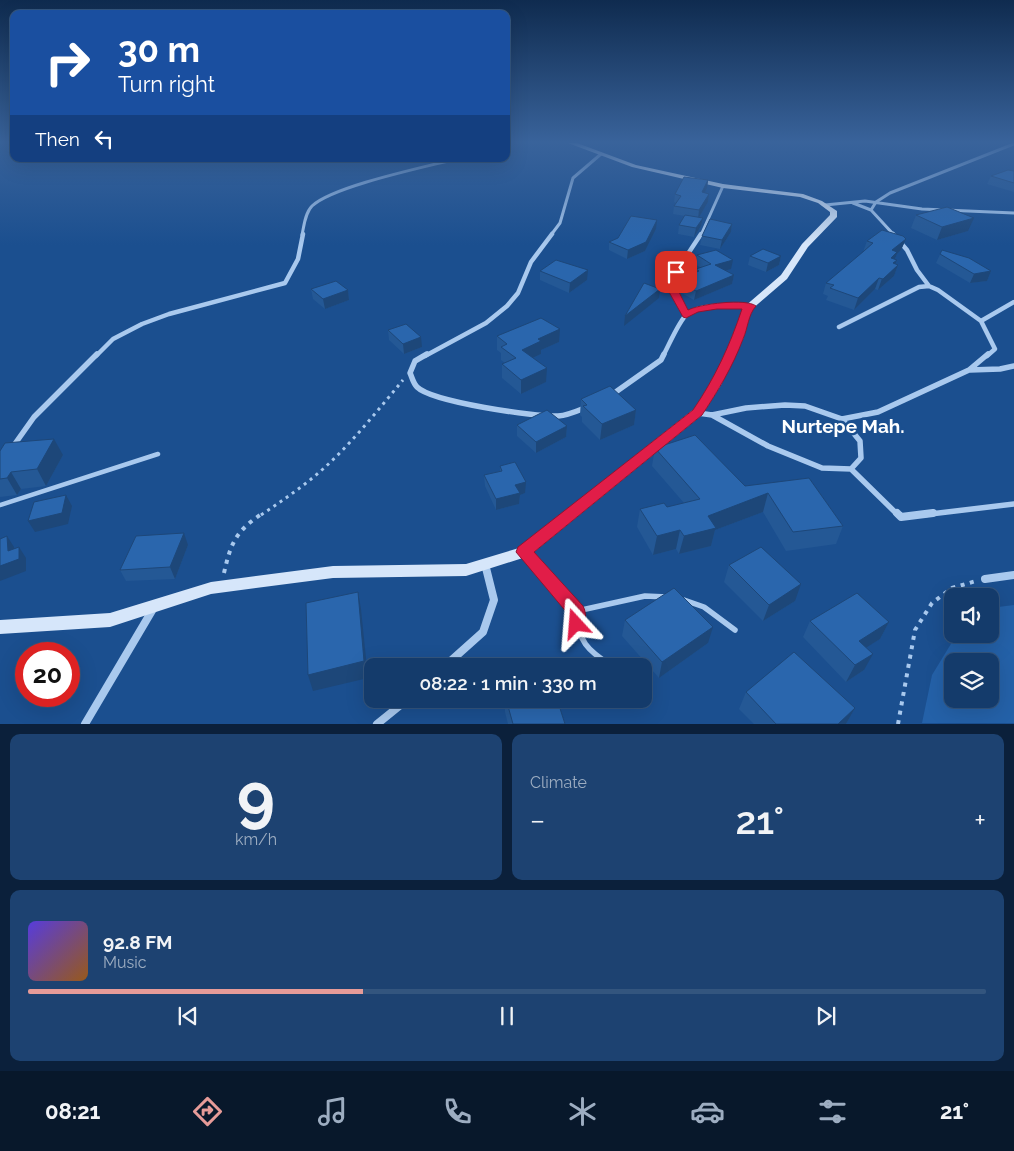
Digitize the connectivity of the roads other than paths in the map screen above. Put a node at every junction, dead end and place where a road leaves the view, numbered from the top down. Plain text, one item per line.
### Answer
1 (393, 177) edge
2 (574, 177) edge
3 (682, 177) edge
4 (928, 177) edge
5 (723, 186) junction
6 (848, 202) junction
7 (876, 202) junction
8 (825, 205) junction
9 (871, 210) junction
10 (1014, 213) edge
11 (929, 286) junction
12 (1014, 302) edge
13 (750, 306) junction
14 (686, 315) junction
15 (981, 321) junction
16 (839, 327) dead end
17 (1014, 366) edge
18 (969, 370) junction
19 (602, 401) edge
20 (594, 404) edge
21 (698, 412) junction
22 (712, 415) junction
23 (842, 419) junction
24 (158, 454) dead end
25 (6, 456) edge
26 (851, 469) junction
27 (1014, 504) edge
28 (0, 505) edge
29 (524, 552) junction
30 (485, 564) junction
31 (1014, 574) edge
32 (985, 579) road end
33 (673, 598) edge
34 (681, 599) edge
35 (154, 606) junction
36 (577, 611) junction
37 (0, 627) edge
38 (735, 630) dead end
39 (454, 658) edge
40 (599, 658) edge
41 (397, 708) edge
42 (85, 724) edge
43 (377, 724) edge

1 - 25 street
2 - 20 street
3 - 5 street
4 - 7 street
5 - 8 street
5 - 14 street
6 - 7 street
6 - 8 street
6 - 9 street
7 - 9 street
7 - 10 street
8 - 13 street
9 - 11 street
11 - 15 street
11 - 16 street
12 - 15 street
13 - 14 street
13 - 21 street
14 - 19 street
15 - 18 street
17 - 18 street
18 - 23 street
21 - 22 street
21 - 29 street
22 - 23 street
22 - 26 street
23 - 26 street
24 - 28 lane
26 - 27 street
29 - 30 street
29 - 36 street
30 - 35 street
30 - 39 street
31 - 32 street
33 - 36 lane
34 - 38 lane
35 - 37 street
35 - 42 street
36 - 40 lane
41 - 43 street

